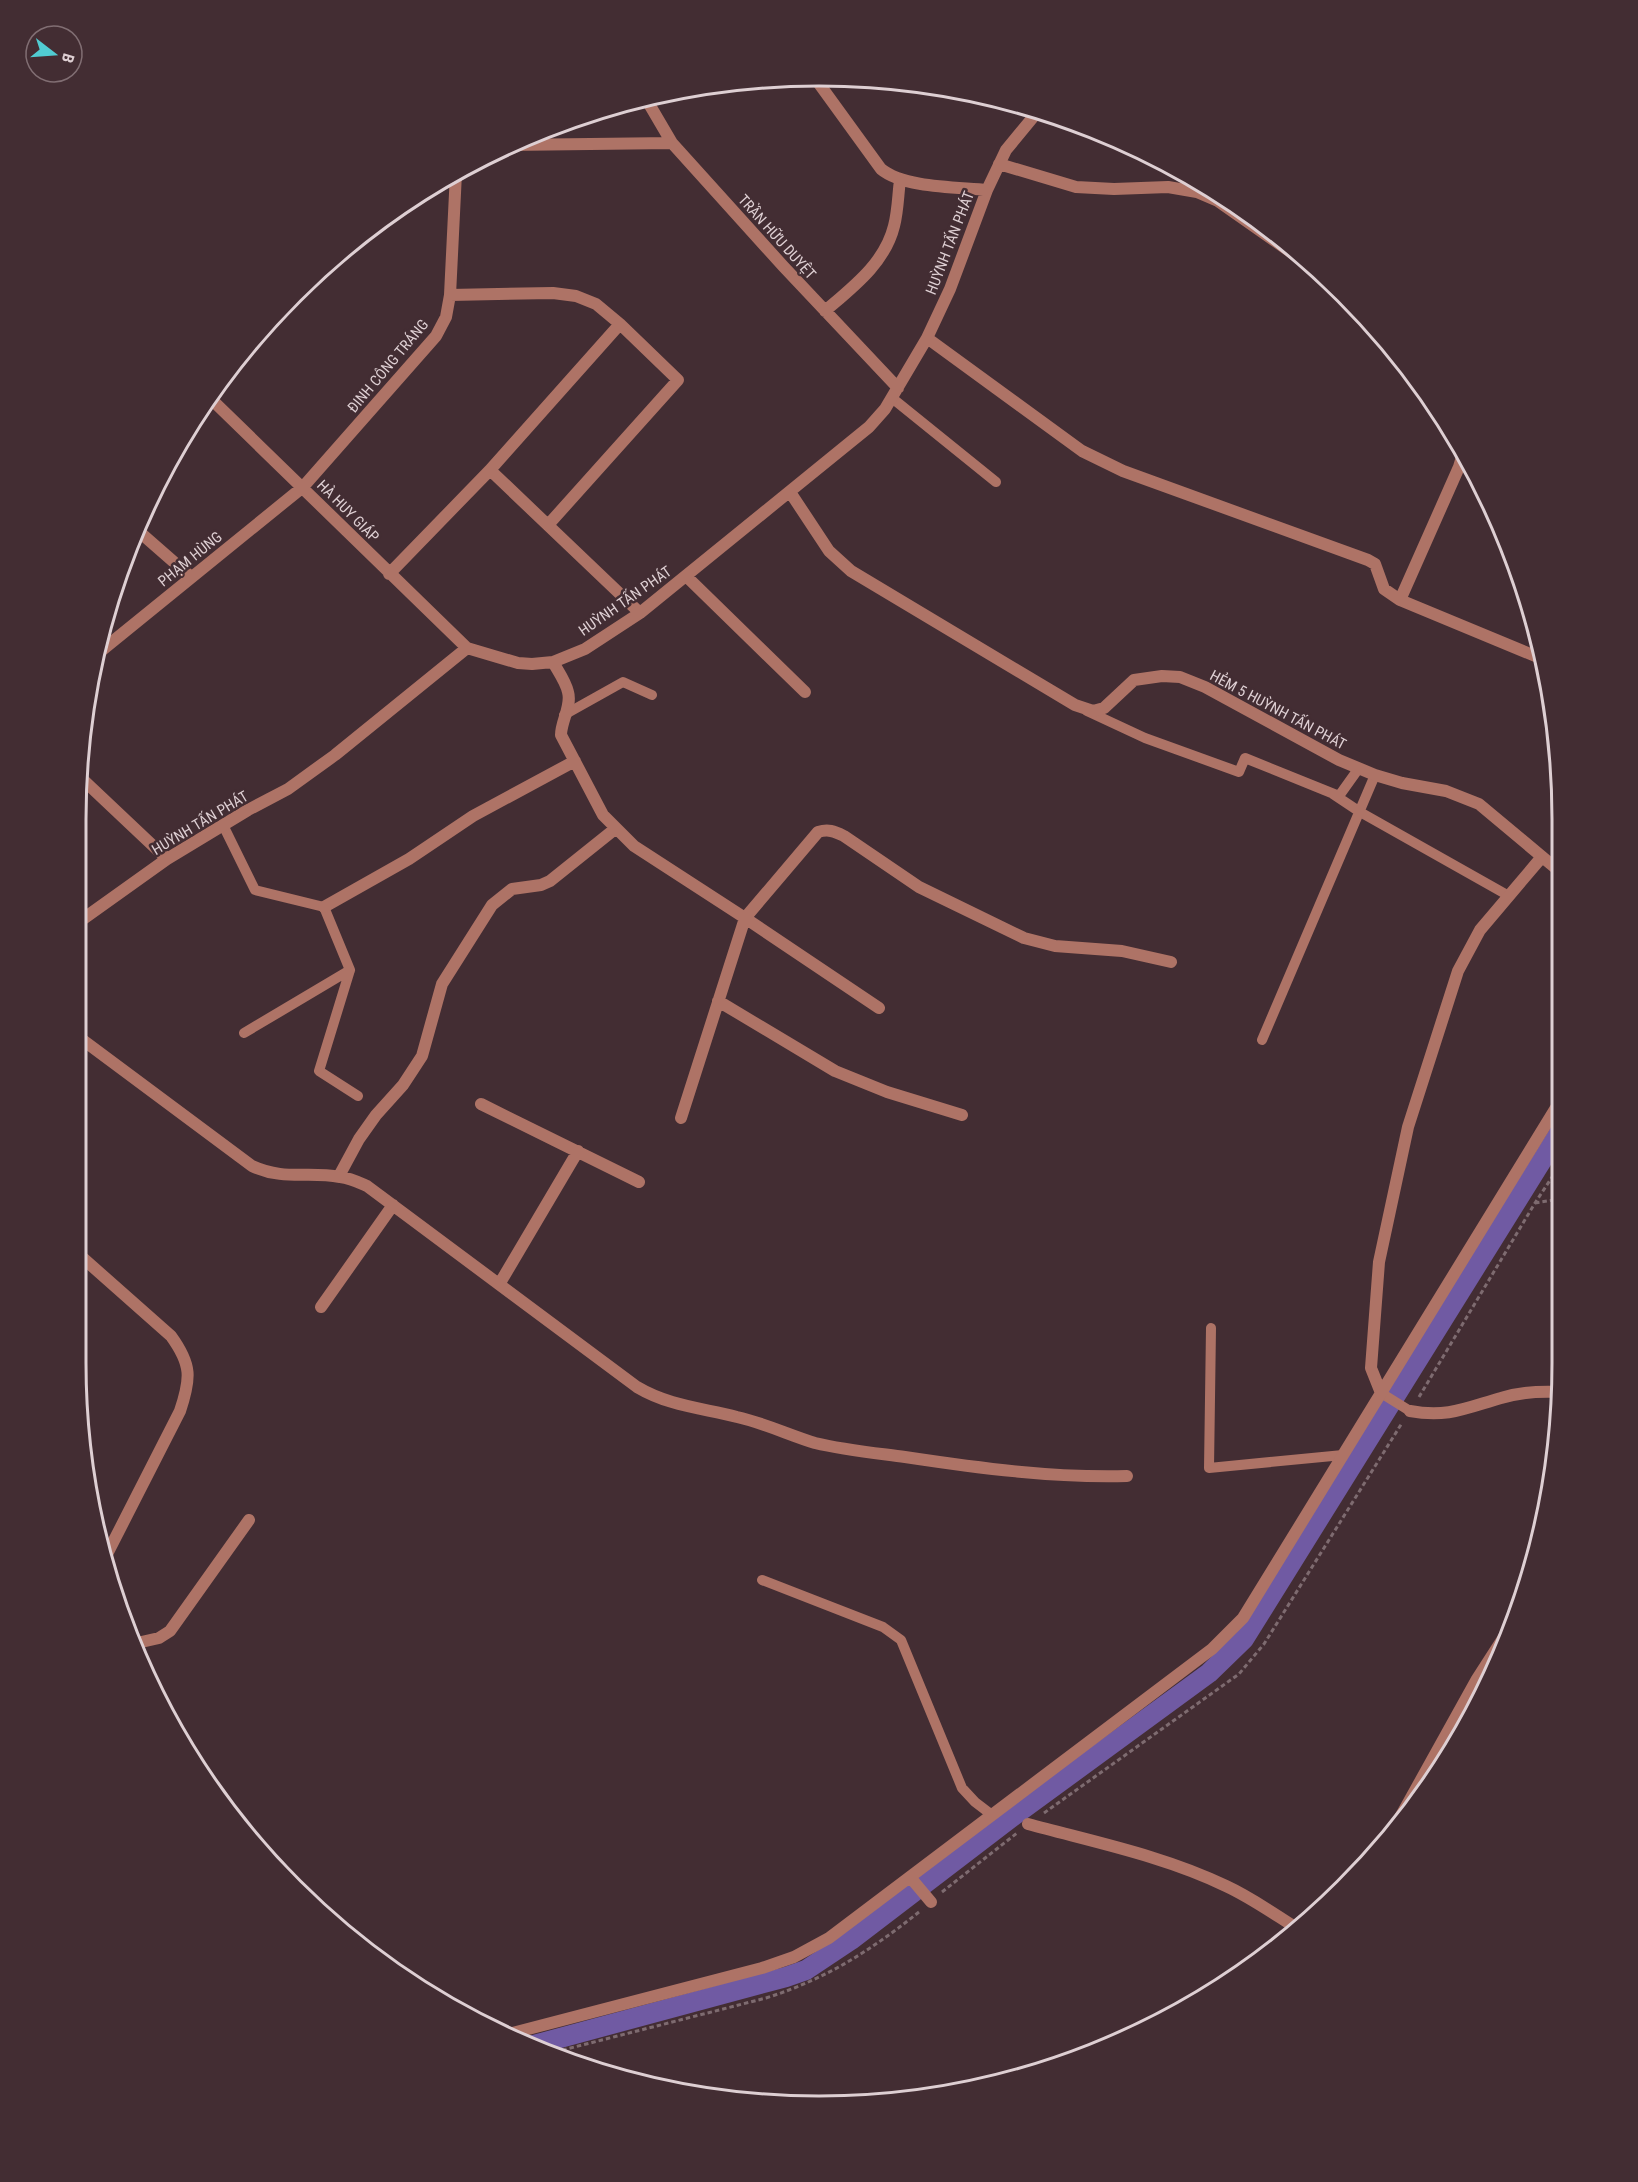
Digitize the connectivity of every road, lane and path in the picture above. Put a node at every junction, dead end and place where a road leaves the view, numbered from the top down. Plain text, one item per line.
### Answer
1 (821, 86) edge
2 (650, 106) edge
3 (1032, 117) edge
4 (672, 143) junction
5 (530, 145) edge
6 (999, 164) junction
7 (900, 180) junction
8 (456, 182) edge
9 (987, 190) junction
10 (1204, 195) edge
11 (450, 295) junction
12 (825, 311) junction
13 (620, 324) junction
14 (927, 338) junction
15 (895, 393) junction
16 (215, 403) edge
17 (1460, 463) edge
18 (490, 470) junction
19 (996, 482) dead end
20 (303, 487) junction
21 (790, 492) junction
22 (548, 525) junction
23 (143, 535) edge
24 (389, 574) junction
25 (686, 576) junction
26 (191, 577) junction
27 (1400, 600) junction
28 (640, 613) junction
29 (106, 647) edge
30 (467, 648) junction
31 (1534, 655) edge
32 (553, 662) junction
33 (805, 692) dead end
34 (652, 694) dead end
35 (1084, 709) junction
36 (564, 714) junction
37 (575, 761) junction
38 (1359, 768) junction
39 (1375, 775) junction
40 (87, 784) edge
41 (1332, 793) junction
42 (1360, 812) junction
43 (223, 825) junction
44 (615, 829) junction
45 (1541, 858) junction
46 (167, 859) junction
47 (1552, 866) edge
48 (1509, 896) junction
49 (324, 907) junction
50 (86, 917) edge
51 (745, 918) junction
52 (1171, 962) dead end
53 (350, 970) junction
54 (718, 1001) junction
55 (879, 1008) dead end
56 (244, 1033) dead end
57 (1262, 1040) dead end
58 (86, 1042) edge
59 (358, 1095) dead end
60 (481, 1104) dead end
61 (1552, 1114) edge
62 (962, 1115) dead end
63 (681, 1118) dead end
64 (578, 1151) junction
65 (339, 1176) junction
66 (1552, 1177) edge
67 (639, 1182) dead end
68 (1552, 1200) edge
69 (1535, 1203) junction
70 (393, 1205) junction
71 (86, 1261) edge
72 (500, 1283) junction
73 (321, 1307) dead end
74 (1212, 1328) dead end
75 (1551, 1391) edge
76 (1381, 1393) junction
77 (1410, 1411) junction
78 (1344, 1455) junction
79 (1127, 1476) dead end
80 (249, 1520) dead end
81 (109, 1550) edge
82 (762, 1580) dead end
83 (140, 1642) edge
84 (1490, 1658) edge
85 (1415, 1790) edge
86 (992, 1815) junction
87 (1028, 1824) junction
88 (910, 1877) junction
89 (931, 1902) junction
90 (1291, 1924) edge
91 (518, 2032) edge
92 (562, 2050) edge

1 - 7 street
2 - 4 street, TRẦN HỮU DUYỆT
3 - 6 street, HUỲNH TẤN PHÁT
4 - 5 street
4 - 12 street, TRẦN HỮU DUYỆT
6 - 9 street, HUỲNH TẤN PHÁT
6 - 10 street
7 - 9 street
7 - 12 street
8 - 11 street, ĐINH CÔNG TRÁNG
9 - 14 street, HUỲNH TẤN PHÁT
11 - 13 street
11 - 20 street, ĐINH CÔNG TRÁNG
12 - 15 street, TRẦN HỮU DUYỆT
13 - 18 street
13 - 22 street
14 - 15 street, HUỲNH TẤN PHÁT
14 - 27 street
15 - 19 lane
15 - 21 street, HUỲNH TẤN PHÁT
16 - 20 street, HÀ HUY GIÁP
17 - 27 street
18 - 22 street
18 - 24 street
20 - 24 street, HÀ HUY GIÁP
20 - 26 street, PHẠM HÙNG
21 - 25 street, HUỲNH TẤN PHÁT
21 - 35 street
22 - 28 street
23 - 26 street
24 - 30 street, HÀ HUY GIÁP
25 - 28 street, HUỲNH TẤN PHÁT
25 - 33 street
26 - 29 street, PHẠM HÙNG
27 - 31 street
28 - 32 street, HUỲNH TẤN PHÁT
30 - 32 street, HUỲNH TẤN PHÁT
30 - 43 street, HUỲNH TẤN PHÁT
32 - 36 street
34 - 36 lane
35 - 38 street, HẺM 5 HUỲNH TẤN PHÁT
35 - 41 lane
36 - 37 street
37 - 44 street
37 - 49 street
38 - 39 street, HẺM 5 HUỲNH TẤN PHÁT
38 - 41 lane
39 - 42 lane
39 - 45 street, HẺM 5 HUỲNH TẤN PHÁT
40 - 46 street
41 - 42 lane
42 - 48 lane
42 - 57 lane
43 - 46 street, HUỲNH TẤN PHÁT
43 - 49 lane
44 - 51 street
44 - 65 street
45 - 47 street, HẺM 5 HUỲNH TẤN PHÁT
45 - 48 street
46 - 50 street, HUỲNH TẤN PHÁT
48 - 76 street
49 - 53 lane
51 - 52 street
51 - 54 street
51 - 55 street
53 - 56 lane
53 - 59 lane
54 - 62 street
54 - 63 street
58 - 65 street
60 - 64 street
61 - 76 street
64 - 67 street
64 - 72 street
65 - 70 street
66 - 69 path
68 - 69 path
69 - 77 path
70 - 72 street
70 - 73 street
71 - 81 street
72 - 79 street
74 - 78 lane
75 - 77 street
76 - 77 lane
76 - 78 street
77 - 87 path
78 - 86 street
80 - 83 street
82 - 86 lane
84 - 85 street
86 - 88 street
87 - 89 path
87 - 90 street
88 - 89 street
88 - 91 street
89 - 92 path

